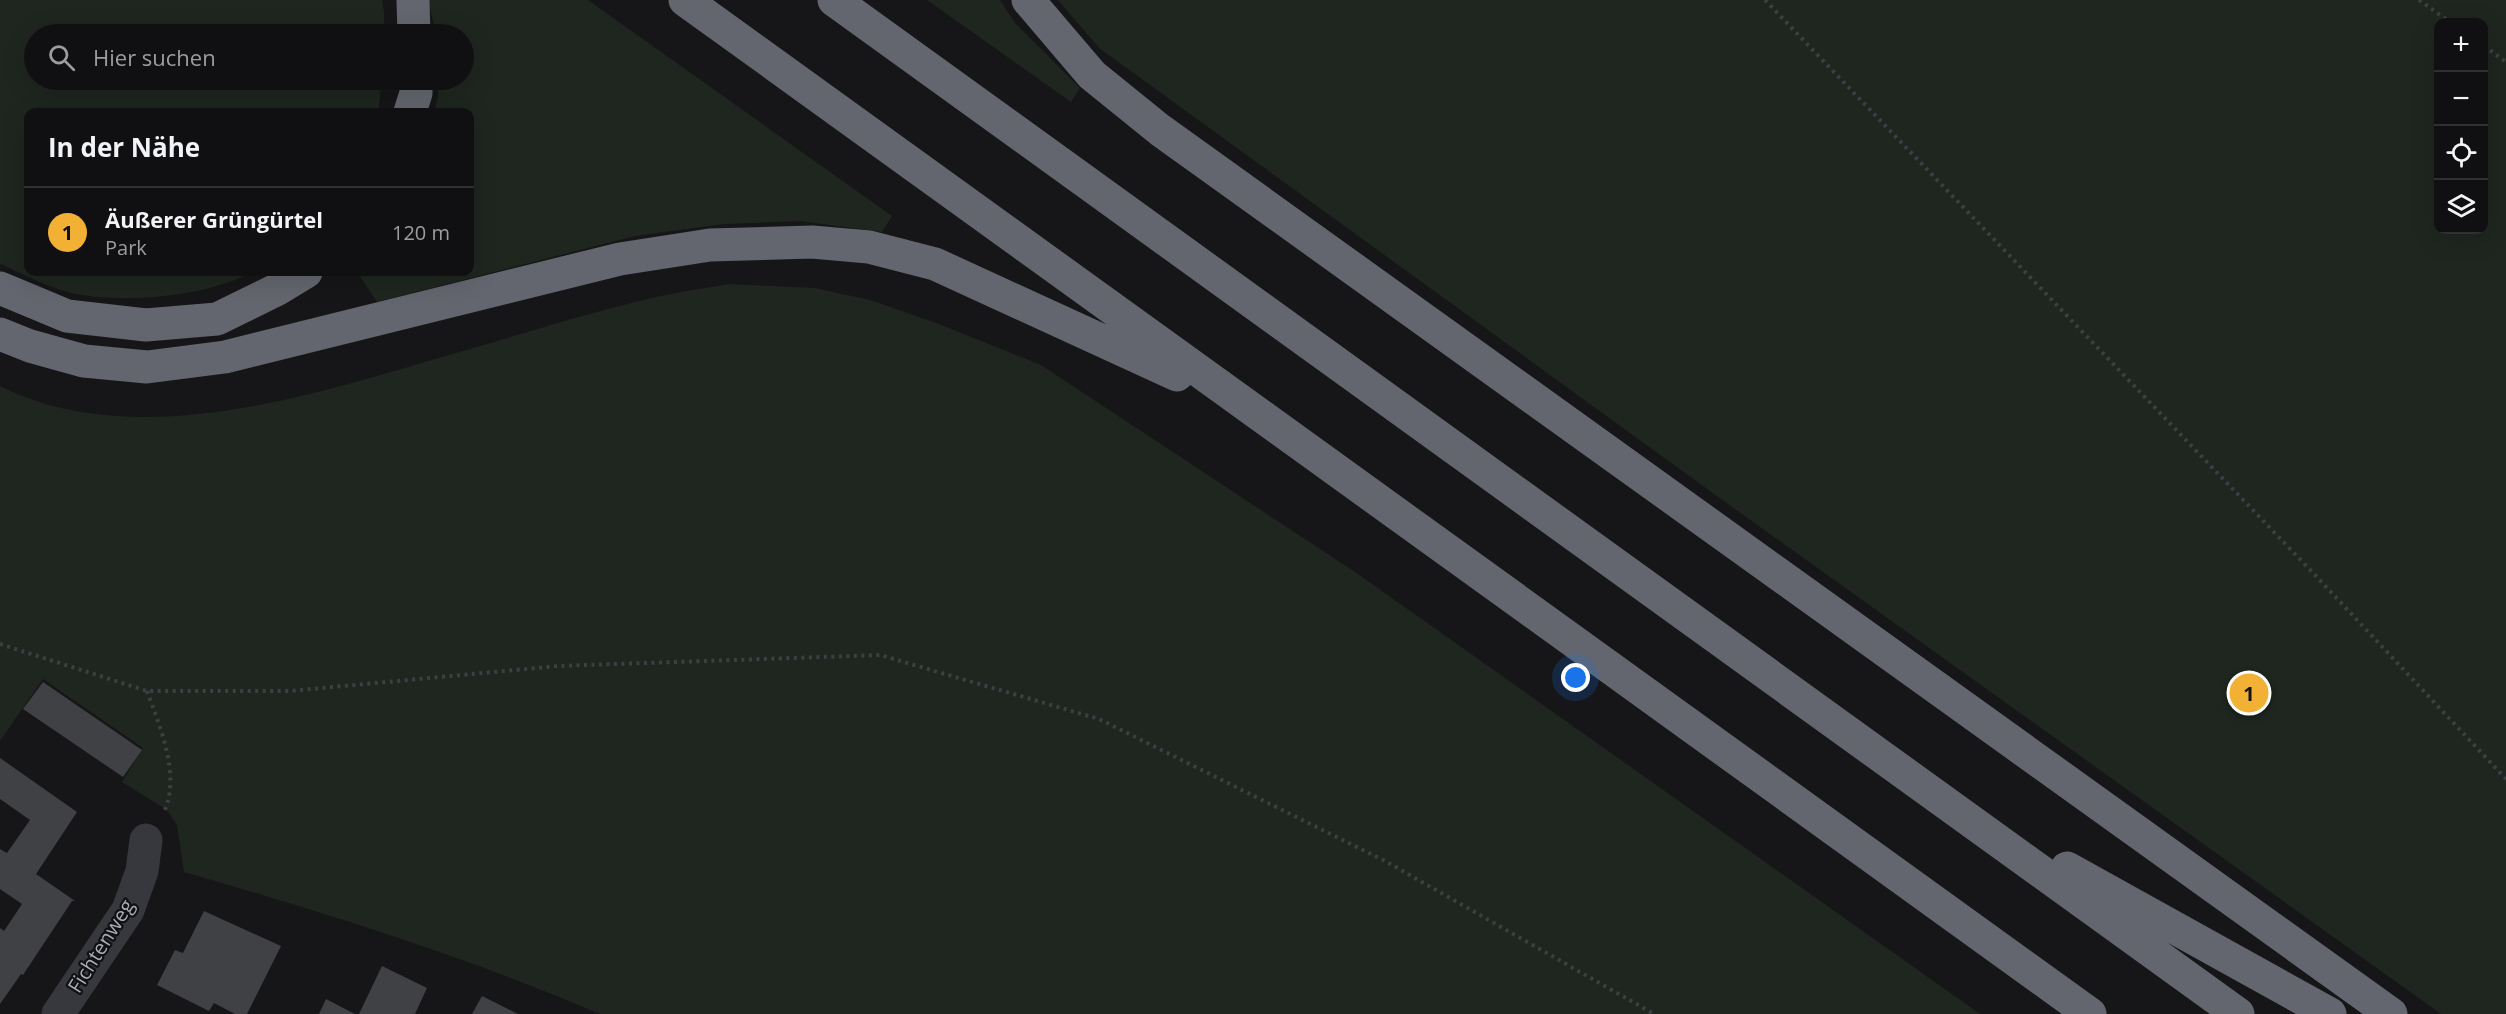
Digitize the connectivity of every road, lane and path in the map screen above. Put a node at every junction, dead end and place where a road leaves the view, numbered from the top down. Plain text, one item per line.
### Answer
1 (413, 0) edge
2 (685, 0) edge
3 (834, 0) edge
4 (1028, 0) edge
5 (1765, 0) edge
6 (2419, 0) edge
7 (2444, 18) edge
8 (414, 24) edge
9 (2488, 49) edge
10 (2506, 62) edge
11 (416, 90) edge
12 (411, 108) edge
13 (299, 276) edge
14 (0, 288) edge
15 (0, 334) edge
16 (1245, 405) junction
17 (0, 644) edge
18 (147, 691) junction
19 (2506, 779) edge
20 (1938, 796) junction
21 (146, 840) joint
22 (58, 1014) edge
23 (1654, 1014) edge
24 (2090, 1014) edge
25 (2238, 1014) edge
26 (2330, 1014) edge
27 (2391, 1014) edge

1 - 8 highway
2 - 16 highway
3 - 20 highway
4 - 27 highway
5 - 19 path
6 - 7 path
9 - 10 path
11 - 12 highway
13 - 14 highway
15 - 16 highway
16 - 24 highway
17 - 18 path
18 - 21 path
18 - 23 path
20 - 25 highway
20 - 26 highway
21 - 22 street, Fichtenweg

